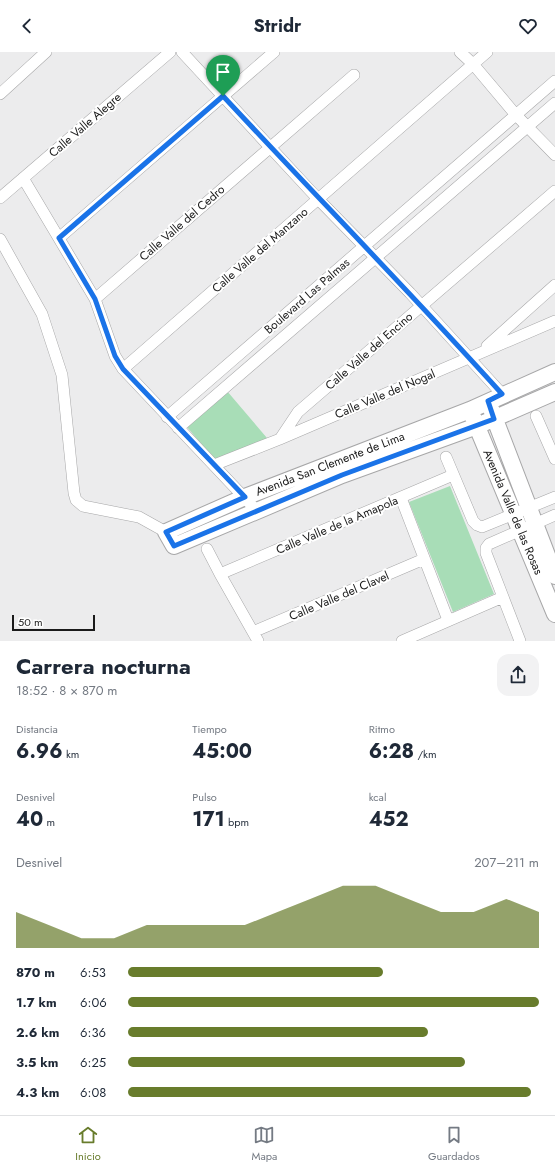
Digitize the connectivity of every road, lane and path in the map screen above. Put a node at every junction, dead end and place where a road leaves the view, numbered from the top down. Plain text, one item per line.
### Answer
1 (46, 52) edge
2 (170, 52) edge
3 (182, 52) edge
4 (274, 52) edge
5 (460, 52) edge
6 (487, 52) edge
7 (473, 64) junction
8 (354, 75) dead end
9 (555, 81) edge
10 (0, 94) edge
11 (223, 96) junction
12 (555, 103) edge
13 (516, 114) junction
14 (528, 126) junction
15 (270, 147) junction
16 (555, 155) edge
17 (23, 178) junction
18 (555, 191) edge
19 (0, 198) edge
20 (318, 199) junction
21 (59, 238) junction
22 (0, 239) edge
23 (364, 247) junction
24 (374, 258) junction
25 (555, 285) edge
26 (95, 299) junction
27 (422, 306) junction
28 (555, 321) edge
29 (481, 352) junction
30 (469, 358) junction
31 (123, 369) junction
32 (555, 372) edge
33 (555, 392) edge
34 (495, 398) junction
35 (470, 410) junction
36 (536, 416) dead end
37 (167, 417) junction
38 (494, 419) junction
39 (476, 426) junction
40 (178, 428) junction
41 (551, 436) edge
42 (280, 439) junction
43 (446, 457) dead end
44 (555, 459) edge
45 (214, 465) junction
46 (453, 475) junction
47 (245, 497) junction
48 (555, 497) edge
49 (401, 498) junction
50 (257, 511) junction
51 (555, 515) edge
52 (524, 519) junction
53 (166, 532) junction
54 (207, 549) dead end
55 (424, 559) junction
56 (220, 574) junction
57 (555, 576) edge
58 (503, 598) junction
59 (555, 614) edge
60 (448, 620) junction
61 (256, 637) edge
62 (402, 641) edge
63 (520, 641) edge

1 - 10 street
2 - 17 street, Calle Valle Alegre
3 - 11 street
4 - 11 street
5 - 7 street
6 - 7 street, Calle Valle del Manzano
7 - 13 street
7 - 20 street, Calle Valle del Manzano
8 - 15 street, Calle Valle del Cedro
9 - 13 street, Boulevard Las Palmas
11 - 15 street
11 - 21 street
12 - 14 street, Boulevard Las Palmas
13 - 14 street
13 - 23 street, Boulevard Las Palmas
14 - 16 street
14 - 24 street, Boulevard Las Palmas
15 - 20 street
15 - 26 street, Calle Valle del Cedro
17 - 19 street, Calle Valle Alegre
17 - 21 street
18 - 27 street, Calle Valle del Encino
20 - 23 street
20 - 31 street, Calle Valle del Manzano
21 - 26 street
22 - 53 street
23 - 24 street
23 - 37 street, Boulevard Las Palmas
24 - 27 street
24 - 40 street, Boulevard Las Palmas
25 - 29 street
26 - 31 street
27 - 30 street
27 - 42 street, Calle Valle del Encino
28 - 29 street, Calle Valle del Nogal
29 - 30 street, Calle Valle del Nogal
30 - 34 street
30 - 42 street, Calle Valle del Nogal
31 - 37 street
32 - 34 street, Avenida San Clemente de Lima
33 - 38 street, Avenida San Clemente de Lima
34 - 35 street, Avenida San Clemente de Lima
34 - 38 street, Avenida Valle de las Rosas
35 - 39 street, Avenida Valle de las Rosas
35 - 47 street, Avenida San Clemente de Lima
36 - 41 street
37 - 40 street
38 - 39 street, Avenida San Clemente de Lima
38 - 52 street, Avenida Valle de las Rosas
39 - 50 street, Avenida San Clemente de Lima
39 - 52 street, Avenida Valle de las Rosas
40 - 45 street
41 - 44 street
42 - 45 street, Calle Valle del Nogal
43 - 46 street
45 - 47 street
46 - 49 street, Calle Valle de la Amapola
46 - 52 street
47 - 50 street
47 - 53 street, Avenida San Clemente de Lima
48 - 52 street
49 - 55 street
49 - 56 street, Calle Valle de la Amapola
50 - 53 street, Avenida San Clemente de Lima
51 - 52 street
52 - 57 street, Avenida Valle de las Rosas
52 - 58 street
52 - 59 street, Avenida Valle de las Rosas
54 - 56 street
55 - 60 street
55 - 61 street, Calle Valle del Clavel
56 - 61 street
58 - 60 street
58 - 63 street
60 - 62 street

